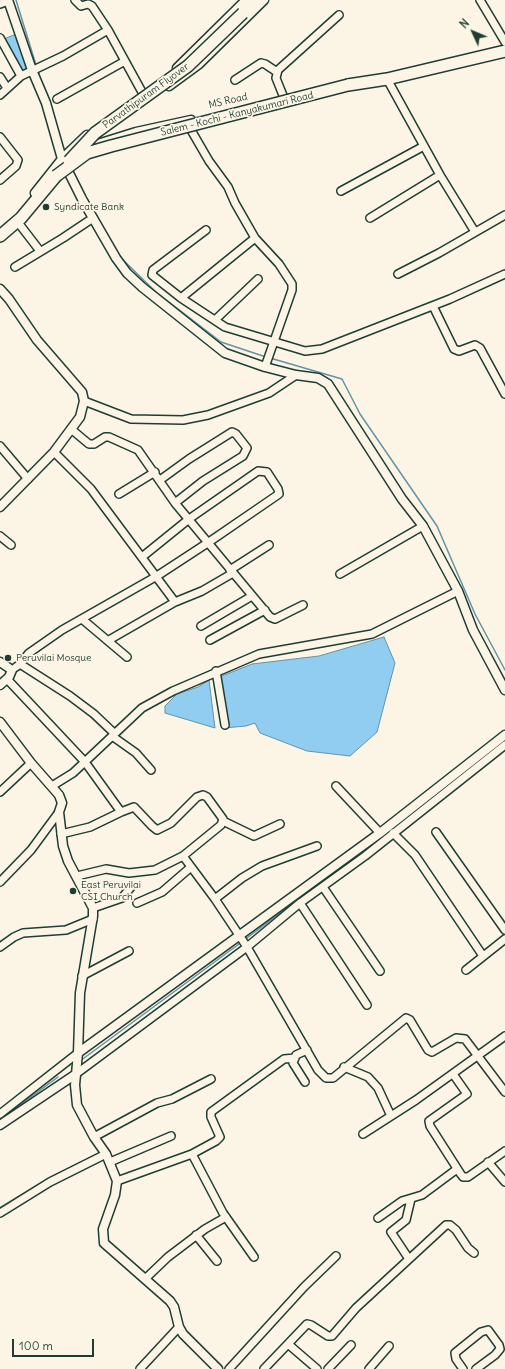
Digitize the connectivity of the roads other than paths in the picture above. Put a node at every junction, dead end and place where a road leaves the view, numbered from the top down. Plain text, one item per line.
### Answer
1 (8, 0) edge
2 (75, 0) edge
3 (246, 0) edge
4 (256, 0) edge
5 (264, 0) edge
6 (480, 0) edge
7 (0, 4) edge
8 (339, 16) dead end
9 (108, 30) junction
10 (0, 38) edge
11 (505, 42) edge
12 (505, 51) edge
13 (125, 61) junction
14 (35, 69) junction
15 (277, 72) junction
16 (21, 76) junction
17 (0, 77) edge
18 (383, 79) junction
19 (235, 80) dead end
20 (7, 88) junction
21 (142, 92) junction
22 (0, 95) edge
23 (284, 98) junction
24 (57, 99) dead end
25 (191, 130) junction
26 (0, 137) edge
27 (424, 146) junction
28 (83, 149) junction
29 (62, 159) junction
30 (68, 172) junction
31 (440, 175) junction
32 (56, 176) junction
33 (0, 180) edge
34 (341, 191) dead end
35 (505, 215) edge
36 (93, 218) junction
37 (370, 218) dead end
38 (20, 225) junction
39 (206, 230) dead end
40 (0, 231) edge
41 (475, 232) junction
42 (0, 236) edge
43 (255, 238) junction
44 (0, 241) edge
45 (40, 251) junction
46 (15, 267) dead end
47 (398, 274) dead end
48 (505, 274) edge
49 (258, 279) dead end
50 (0, 289) edge
51 (181, 298) junction
52 (432, 306) junction
53 (215, 320) junction
54 (274, 342) junction
55 (266, 364) junction
56 (296, 375) junction
57 (505, 394) edge
58 (84, 401) junction
59 (71, 430) junction
60 (0, 446) edge
61 (54, 452) junction
62 (155, 472) junction
63 (28, 479) junction
64 (160, 480) junction
65 (119, 494) dead end
66 (175, 503) junction
67 (0, 507) edge
68 (189, 519) junction
69 (423, 526) junction
70 (0, 536) edge
71 (209, 542) junction
72 (11, 545) dead end
73 (269, 545) dead end
74 (142, 557) junction
75 (232, 572) junction
76 (340, 574) dead end
77 (157, 576) junction
78 (458, 591) junction
79 (252, 596) junction
80 (175, 602) junction
81 (303, 605) dead end
82 (265, 610) junction
83 (82, 619) junction
84 (201, 626) dead end
85 (109, 640) junction
86 (210, 640) dead end
87 (127, 657) dead end
88 (0, 662) edge
89 (20, 664) junction
90 (12, 670) junction
91 (216, 671) junction
92 (7, 679) junction
93 (0, 685) edge
94 (505, 690) edge
95 (0, 722) edge
96 (225, 725) dead end
97 (113, 734) junction
98 (505, 735) edge
99 (505, 745) edge
100 (85, 762) junction
101 (31, 763) junction
102 (151, 770) dead end
103 (52, 786) junction
104 (336, 786) dead end
105 (0, 792) edge
106 (59, 812) junction
107 (121, 812) junction
108 (223, 820) junction
109 (280, 824) dead end
110 (436, 832) dead end
111 (380, 833) junction
112 (394, 833) junction
113 (61, 834) junction
114 (317, 846) dead end
115 (183, 856) junction
116 (191, 867) junction
117 (77, 876) junction
118 (0, 882) edge
119 (323, 887) junction
120 (131, 888) dead end
121 (216, 899) junction
122 (137, 904) dead end
123 (300, 904) junction
124 (93, 908) junction
125 (93, 919) junction
126 (505, 930) edge
127 (240, 936) junction
128 (505, 939) edge
129 (247, 947) junction
130 (0, 948) edge
131 (129, 951) dead end
132 (483, 956) junction
133 (466, 970) dead end
134 (380, 971) dead end
135 (82, 976) junction
136 (367, 1005) dead end
137 (505, 1036) edge
138 (307, 1050) junction
139 (78, 1053) junction
140 (479, 1056) junction
141 (295, 1058) junction
142 (344, 1067) junction
143 (76, 1074) junction
144 (453, 1074) junction
145 (211, 1080) dead end
146 (305, 1082) dead end
147 (505, 1092) edge
148 (0, 1114) edge
149 (391, 1116) junction
150 (0, 1125) edge
151 (363, 1134) dead end
152 (171, 1136) dead end
153 (94, 1137) junction
154 (505, 1151) edge
155 (106, 1154) junction
156 (192, 1154) junction
157 (110, 1162) junction
158 (488, 1162) junction
159 (457, 1169) junction
160 (117, 1181) junction
161 (505, 1182) edge
162 (412, 1199) junction
163 (0, 1213) edge
164 (226, 1216) junction
165 (378, 1218) dead end
166 (196, 1235) junction
167 (474, 1253) dead end
168 (336, 1256) dead end
169 (254, 1257) dead end
170 (409, 1259) junction
171 (217, 1261) dead end
172 (145, 1279) junction
173 (179, 1328) junction
174 (288, 1344) junction
175 (351, 1345) dead end
176 (389, 1346) dead end
177 (140, 1369) edge
178 (218, 1369) edge
179 (229, 1369) edge
180 (264, 1369) edge
181 (317, 1369) edge
182 (328, 1369) edge
183 (369, 1369) edge
184 (463, 1369) edge
185 (476, 1369) edge

1 - 7 street
1 - 14 street
2 - 9 street
3 - 21 street, MS Road
4 - 32 highway, Parvathipuram Flyover, bridge
5 - 28 street, MS Road
6 - 11 street
8 - 15 street
9 - 13 street
9 - 14 street
10 - 16 street
12 - 18 highway, Salem - Kochi - Kanyakumari Road
13 - 21 street
13 - 24 street
14 - 16 street
14 - 29 street
15 - 19 street
15 - 23 street
16 - 20 street
17 - 20 street
18 - 23 street, MS Road
18 - 25 street
18 - 27 street
18 - 32 highway, Salem - Kochi - Kanyakumari Road, bridge
20 - 22 street
21 - 29 street, MS Road
23 - 28 street, MS Road
25 - 30 street
25 - 43 street
26 - 33 street
27 - 31 street
27 - 34 street
28 - 29 street, MS Road
28 - 30 street, MS Road
29 - 30 street
29 - 40 street, MS Road
30 - 36 street
30 - 38 street
31 - 37 street
31 - 41 street
32 - 42 highway, Salem - Kochi - Kanyakumari Road
35 - 41 street
36 - 45 street
36 - 55 street
38 - 44 street
38 - 45 street
39 - 51 street
41 - 47 street
43 - 51 street
43 - 54 street
45 - 46 street
48 - 52 street
49 - 53 street
50 - 58 street
51 - 53 street
52 - 54 street
52 - 57 street
53 - 54 street
54 - 55 street
55 - 56 street
56 - 58 street
56 - 69 street
58 - 59 street
59 - 61 street
59 - 62 street
60 - 63 street
61 - 63 street
61 - 74 street
62 - 64 street
62 - 65 street
63 - 67 street
64 - 66 street
64 - 66 street
66 - 68 street
68 - 71 street
68 - 71 street
68 - 74 street
69 - 76 street
69 - 78 street
70 - 72 street
71 - 75 street
71 - 77 street
73 - 75 street
74 - 77 street
75 - 79 street
75 - 80 street
77 - 80 street
77 - 83 street
78 - 91 street
78 - 94 street
79 - 82 street
79 - 84 street
80 - 85 street
81 - 82 street
82 - 86 street
83 - 85 street
83 - 89 street
85 - 87 street
88 - 90 street
89 - 90 street
89 - 97 street
90 - 92 street
91 - 96 street
91 - 97 street
92 - 93 street
92 - 100 street
95 - 101 street
97 - 100 street
97 - 102 street
98 - 111 street
99 - 112 street
100 - 103 street
100 - 107 street
101 - 103 street
101 - 105 street
103 - 106 street
104 - 111 street
106 - 113 street
106 - 118 street
107 - 108 street
107 - 113 street
108 - 109 street
108 - 115 street
110 - 126 street
111 - 127 street
112 - 119 street
112 - 132 street
113 - 117 street
114 - 121 street
115 - 116 street
115 - 117 street
116 - 121 street
116 - 122 street
117 - 124 street
119 - 123 street
119 - 134 street
120 - 124 street
121 - 127 street
123 - 129 street
123 - 136 street
124 - 125 street
125 - 130 street
125 - 135 street
127 - 129 street
127 - 139 street
128 - 132 street
129 - 138 street
129 - 143 street
131 - 135 street
132 - 133 street
135 - 139 street
137 - 140 street
138 - 141 street
138 - 142 street
139 - 143 street
139 - 148 street
140 - 142 street
140 - 144 street
140 - 147 street
141 - 146 street
141 - 156 street
142 - 149 street
143 - 150 street
143 - 153 street
144 - 149 street
144 - 159 street
145 - 153 street
149 - 151 street
152 - 157 street
153 - 155 street
154 - 158 street
155 - 157 street
155 - 163 street
156 - 160 street
156 - 164 street
157 - 160 street
158 - 159 street
158 - 161 street
159 - 162 street
160 - 172 street
162 - 165 street
162 - 170 street
164 - 166 street
164 - 169 street
166 - 171 street
166 - 172 street
167 - 170 street
168 - 179 street
170 - 174 street
172 - 173 street
173 - 177 street
173 - 178 street
174 - 180 street
174 - 181 street
175 - 182 street
176 - 183 street
184 - 185 street

